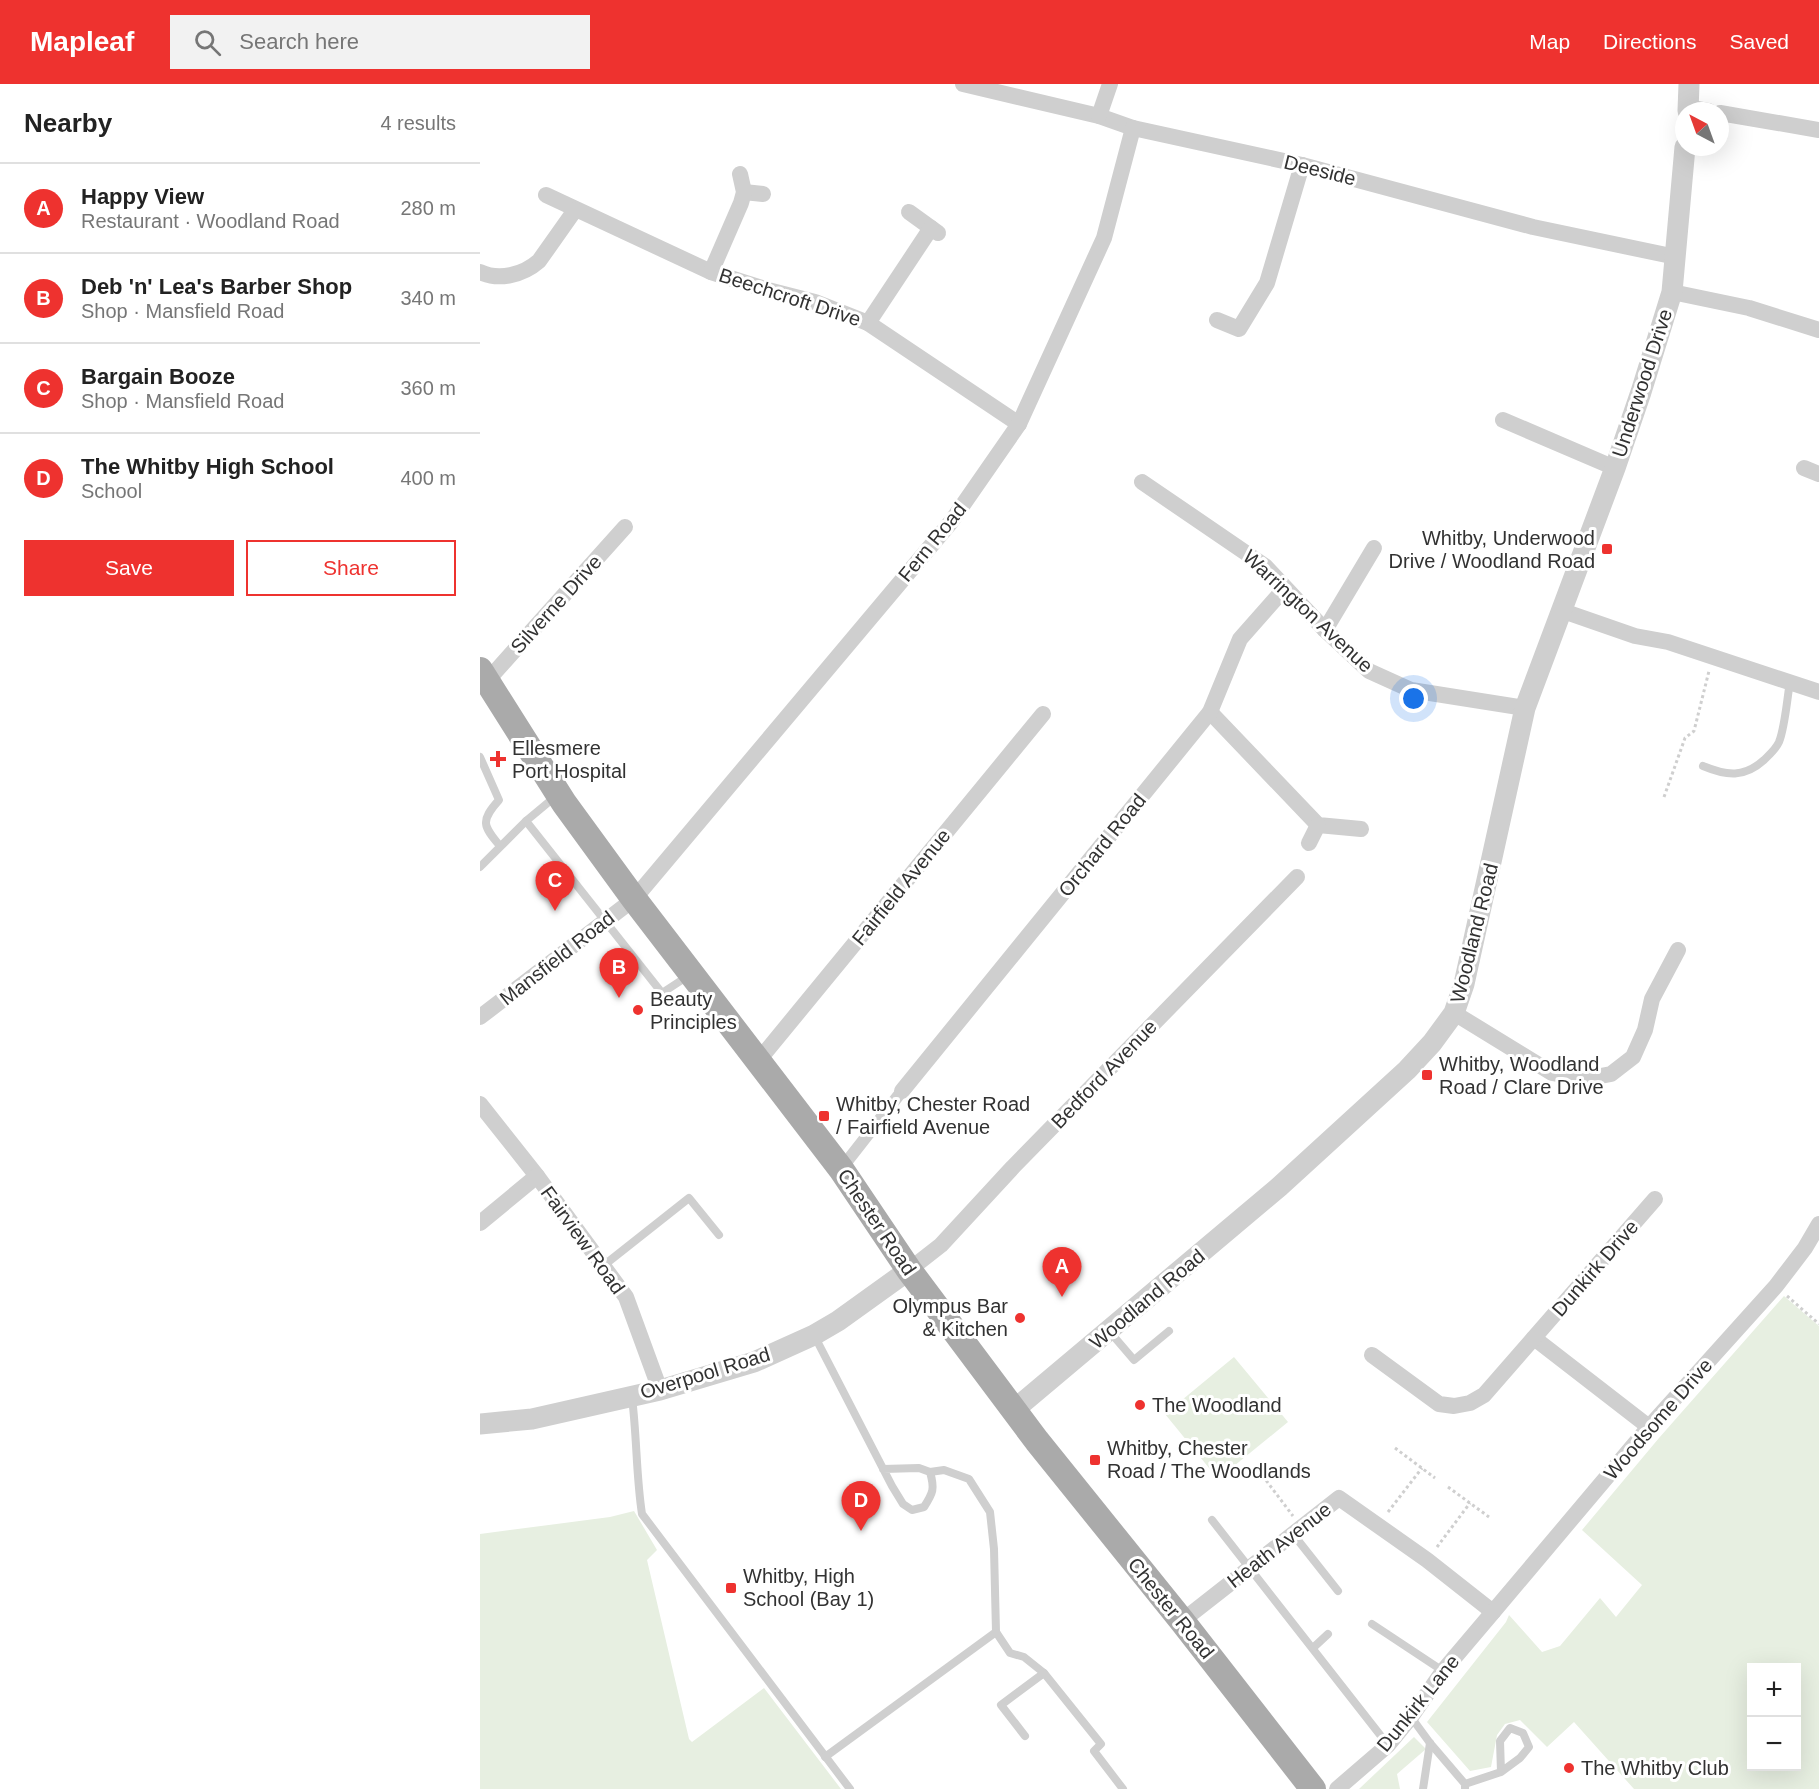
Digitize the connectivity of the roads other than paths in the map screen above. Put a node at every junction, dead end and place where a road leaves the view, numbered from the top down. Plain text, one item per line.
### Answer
1 (963, 84) edge
2 (1110, 84) edge
3 (1689, 84) edge
4 (1688, 102) edge
5 (1729, 115) edge
6 (1099, 116) junction
7 (1133, 128) junction
8 (1819, 130) edge
9 (1684, 156) edge
10 (1302, 165) junction
11 (740, 174) dead end
12 (744, 192) junction
13 (763, 194) dead end
14 (546, 196) dead end
15 (575, 210) junction
16 (909, 212) dead end
17 (1676, 257) junction
18 (711, 272) junction
19 (480, 274) edge
20 (1672, 292) junction
21 (1217, 320) dead end
22 (868, 323) junction
23 (1819, 330) edge
24 (1503, 420) dead end
25 (1019, 424) junction
26 (1615, 468) junction
27 (1142, 482) dead end
28 (625, 527) dead end
29 (1374, 548) dead end
30 (1285, 588) junction
31 (1563, 611) junction
32 (1325, 630) junction
33 (483, 675) edge
34 (1790, 682) junction
35 (1819, 692) edge
36 (1525, 708) junction
37 (1210, 712) junction
38 (1043, 714) dead end
39 (480, 757) edge
40 (1703, 766) dead end
41 (558, 794) junction
42 (526, 820) junction
43 (1318, 825) junction
44 (1361, 829) dead end
45 (1309, 843) dead end
46 (500, 846) junction
47 (480, 867) edge
48 (1297, 877) dead end
49 (634, 899) junction
50 (604, 920) junction
51 (1678, 950) dead end
52 (691, 974) junction
53 (1454, 1013) junction
54 (480, 1017) edge
55 (759, 1060) junction
56 (902, 1091) joint
57 (480, 1104) edge
58 (841, 1169) junction
59 (537, 1176) junction
60 (1654, 1199) dead end
61 (480, 1223) edge
62 (1819, 1224) edge
63 (719, 1236) dead end
64 (603, 1266) junction
65 (909, 1270) junction
66 (1169, 1331) dead end
67 (1109, 1332) junction
68 (814, 1335) junction
69 (1534, 1338) junction
70 (1372, 1355) dead end
71 (660, 1390) junction
72 (632, 1396) junction
73 (1014, 1410) junction
74 (480, 1424) edge
75 (1649, 1427) junction
76 (883, 1469) junction
77 (930, 1472) junction
78 (1212, 1520) dead end
79 (1297, 1530) junction
80 (1249, 1568) junction
81 (1338, 1591) dead end
82 (1492, 1612) junction
83 (1182, 1621) junction
84 (1372, 1624) dead end
85 (996, 1632) junction
86 (1328, 1634) dead end
87 (1314, 1647) junction
88 (1443, 1671) junction
89 (1044, 1673) junction
90 (1411, 1717) junction
91 (1024, 1737) dead end
92 (1430, 1743) junction
93 (1388, 1745) junction
94 (825, 1757) junction
95 (1501, 1772) junction
96 (1465, 1787) edge
97 (850, 1789) edge
98 (1123, 1789) edge
99 (1313, 1789) edge
100 (1337, 1789) edge
101 (1423, 1789) edge

1 - 6 street, Deeside
2 - 6 street
3 - 4 street
5 - 8 street
6 - 7 street, Deeside
7 - 10 street, Deeside
7 - 25 street, Fern Road
9 - 17 street, Underwood Drive
10 - 17 street, Deeside
10 - 21 street
11 - 12 street
12 - 13 street
12 - 18 street
14 - 15 street, Beechcroft Drive
15 - 18 street, Beechcroft Drive
15 - 19 street
16 - 22 street
17 - 20 street, Underwood Drive
18 - 22 street, Beechcroft Drive
20 - 23 street
20 - 26 street, Underwood Drive
22 - 25 street, Beechcroft Drive
24 - 26 street
25 - 49 street, Fern Road
26 - 31 street, Underwood Drive
27 - 30 street, Warrington Avenue
28 - 33 street, Silverne Drive
29 - 32 street
30 - 32 street, Warrington Avenue
30 - 37 street, Orchard Road
31 - 34 street
31 - 36 street, Woodland Road
32 - 36 street, Warrington Avenue
33 - 41 main road, Chester Road
34 - 35 street
34 - 40 lane
36 - 53 street, Woodland Road
37 - 43 street
37 - 56 street, Orchard Road
38 - 55 street, Fairfield Avenue
39 - 46 lane
41 - 42 lane
41 - 49 main road, Chester Road
42 - 46 lane
42 - 50 lane
43 - 44 street
43 - 45 street
46 - 47 lane
48 - 65 street, Bedford Avenue
49 - 50 street, Mansfield Road
49 - 52 main road, Chester Road
50 - 52 lane
50 - 54 street, Mansfield Road
51 - 53 street
52 - 55 main road, Chester Road
53 - 67 street, Woodland Road
55 - 58 main road, Chester Road
56 - 58 street
57 - 59 street, Fairview Road
58 - 65 main road, Chester Road
59 - 61 street
59 - 64 street, Fairview Road
60 - 69 street, Dunkirk Drive
62 - 75 street, Woodsome Drive
63 - 64 lane
64 - 71 street, Fairview Road
65 - 68 street, Overpool Road
65 - 73 main road, Chester Road
66 - 67 lane
67 - 73 street, Woodland Road
68 - 71 street, Overpool Road
68 - 76 lane
69 - 70 street, Dunkirk Drive
69 - 75 street
71 - 72 street, Overpool Road
72 - 74 street, Overpool Road
72 - 94 lane
73 - 83 main road, Chester Road
75 - 82 street, Woodsome Drive
76 - 77 lane
76 - 77 lane
77 - 85 lane
78 - 80 lane
79 - 80 street, Heath Avenue
79 - 81 lane
79 - 82 street, Heath Avenue
80 - 83 street, Heath Avenue
80 - 87 lane
82 - 88 street, Dunkirk Lane
83 - 99 main road, Chester Road
84 - 88 lane
85 - 89 lane
85 - 94 lane
86 - 87 lane
87 - 93 lane
88 - 90 street, Dunkirk Lane
89 - 91 lane
89 - 98 lane
90 - 92 lane
90 - 93 street, Dunkirk Lane
92 - 96 lane
92 - 101 lane
93 - 100 street, Dunkirk Lane
94 - 97 lane
95 - 95 lane
95 - 96 lane

